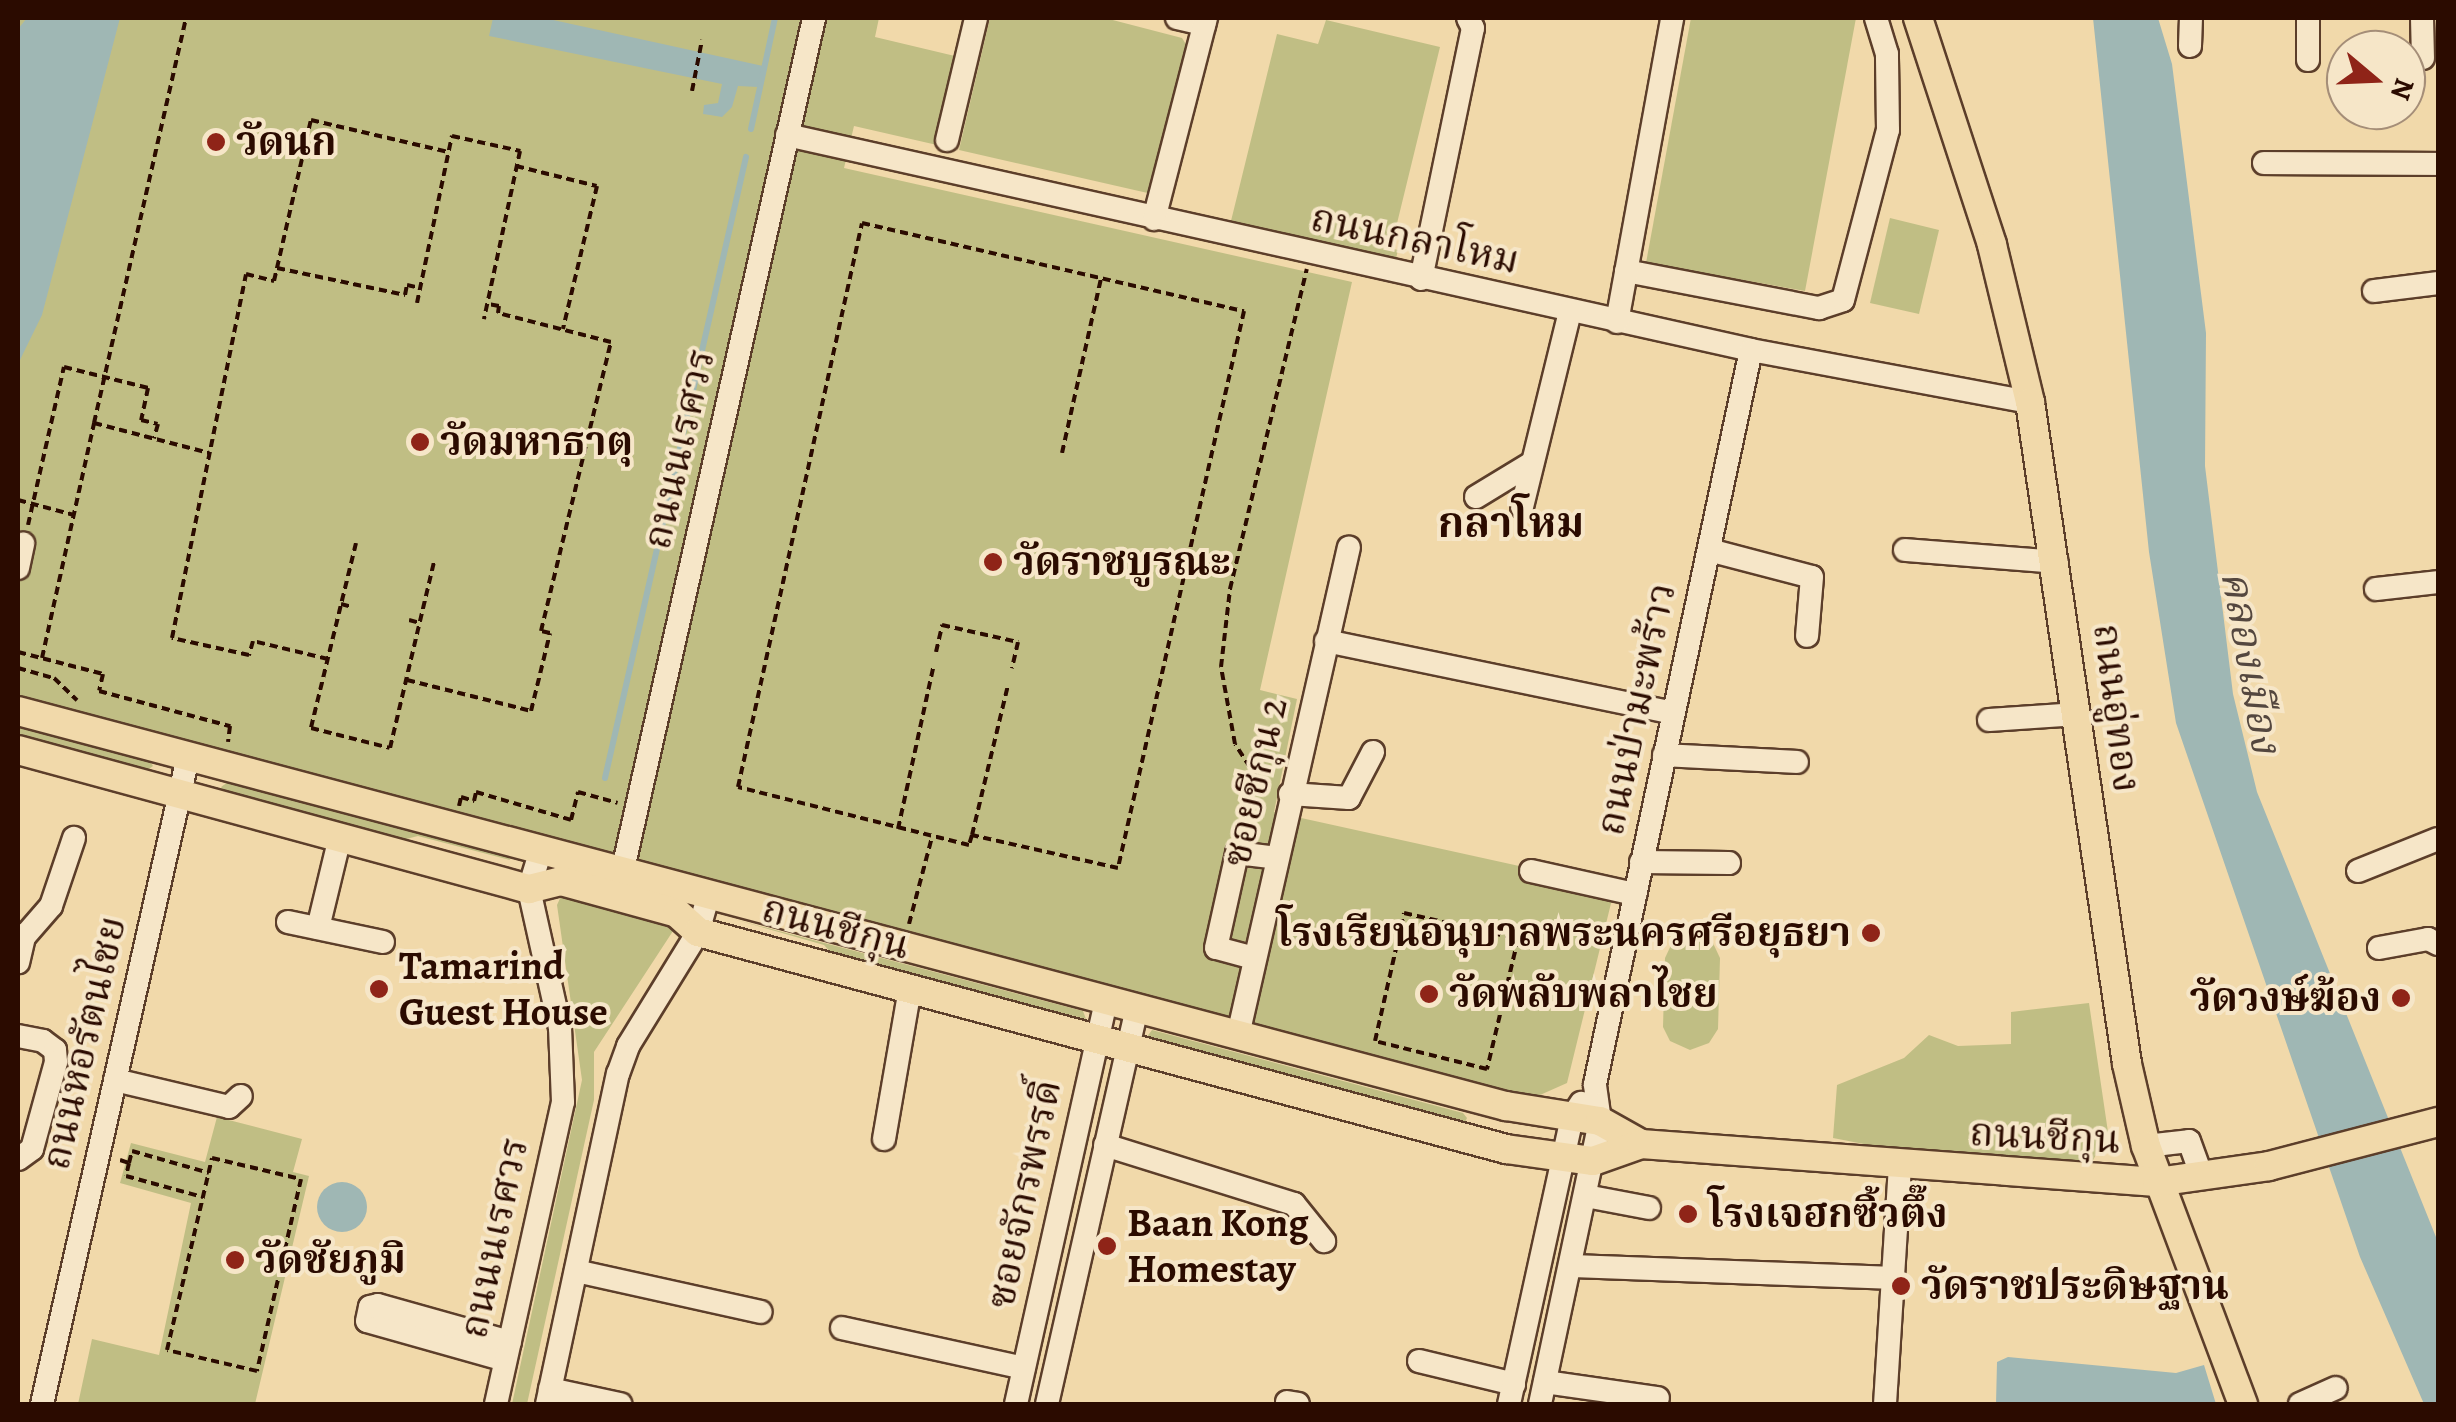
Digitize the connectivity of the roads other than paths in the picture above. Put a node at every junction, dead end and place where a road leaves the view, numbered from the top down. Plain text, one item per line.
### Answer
1 (814, 18) edge
2 (976, 18) edge
3 (1178, 18) edge
4 (1468, 18) edge
5 (1672, 18) edge
6 (1876, 18) edge
7 (1918, 18) edge
8 (2190, 18) edge
9 (2308, 18) edge
10 (1205, 21) edge
11 (2190, 46) dead end
12 (2308, 60) dead end
13 (788, 135) junction
14 (946, 140) dead end
15 (2264, 163) dead end
16 (2438, 164) edge
17 (1154, 219) junction
18 (1626, 271) junction
19 (1421, 279) junction
20 (2438, 284) edge
21 (2374, 291) dead end
22 (1570, 311) junction
23 (1617, 322) junction
24 (1750, 350) junction
25 (2030, 402) junction
26 (1532, 463) junction
27 (1476, 497) dead end
28 (1522, 507) dead end
29 (24, 544) road end
30 (1349, 547) dead end
31 (1709, 550) junction
32 (1905, 550) dead end
33 (2058, 562) junction
34 (18, 568) edge
35 (2438, 582) edge
36 (2376, 589) dead end
37 (1807, 636) dead end
38 (1326, 641) junction
39 (18, 711) edge
40 (1673, 713) junction
41 (2078, 714) junction
42 (1989, 720) dead end
43 (18, 750) edge
44 (1373, 752) dead end
45 (1664, 754) junction
46 (188, 757) junction
47 (1796, 762) dead end
48 (178, 794) junction
49 (1290, 794) junction
50 (74, 838) dead end
51 (340, 838) junction
52 (2438, 839) edge
53 (540, 852) junction
54 (1275, 858) junction
55 (1642, 862) junction
56 (1729, 863) dead end
57 (2358, 870) dead end
58 (1531, 871) dead end
59 (619, 885) junction
60 (529, 888) junction
61 (1635, 894) junction
62 (708, 896) junction
63 (288, 922) dead end
64 (318, 928) junction
65 (698, 932) junction
66 (21, 936) edge
67 (383, 942) dead end
68 (2438, 944) edge
69 (2379, 948) dead end
70 (1254, 958) junction
71 (18, 962) edge
72 (910, 989) junction
73 (1106, 1000) junction
74 (1136, 1008) junction
75 (1238, 1035) junction
76 (18, 1036) edge
77 (1096, 1039) junction
78 (1126, 1048) junction
79 (115, 1080) junction
80 (241, 1096) dead end
81 (1586, 1119) junction
82 (2426, 1126) edge
83 (884, 1139) dead end
84 (1641, 1144) junction
85 (1105, 1146) junction
86 (2146, 1146) junction
87 (1563, 1157) junction
88 (18, 1160) edge
89 (1593, 1160) junction
90 (1900, 1167) junction
91 (2202, 1176) junction
92 (2157, 1182) junction
93 (1586, 1196) junction
94 (1649, 1208) dead end
95 (1324, 1241) dead end
96 (1570, 1266) junction
97 (576, 1270) junction
98 (1891, 1278) junction
99 (1038, 1304) junction
100 (1068, 1311) junction
101 (760, 1312) dead end
102 (842, 1328) dead end
103 (508, 1351) junction
104 (1419, 1361) dead end
105 (1024, 1368) junction
106 (2336, 1388) dead end
107 (1542, 1393) edge
108 (1512, 1394) edge
109 (548, 1397) edge
110 (1658, 1398) dead end
111 (42, 1404) edge
112 (496, 1404) edge
113 (620, 1404) edge
114 (1016, 1404) edge
115 (1047, 1404) edge
116 (1885, 1404) edge
117 (2243, 1404) edge
118 (2300, 1404) edge

1 - 13 street, ถนนนเรศวร
2 - 14 street
3 - 10 street
4 - 19 street
5 - 18 street
6 - 18 street
7 - 25 main road, ถนนอู่ทอง
8 - 11 street
9 - 12 street
10 - 17 street
13 - 17 street, ถนนกลาโหม
13 - 59 street, ถนนนเรศวร
15 - 16 street
17 - 19 street, ถนนกลาโหม
18 - 23 street
19 - 22 street, ถนนกลาโหม
20 - 21 street
22 - 23 street, ถนนกลาโหม
22 - 26 street
23 - 24 street, ถนนกลาโหม
24 - 25 street, ถนนกลาโหม
24 - 31 street, ถนนป่ามะพร้าว
25 - 33 main road, ถนนอู่ทอง
26 - 27 street
26 - 28 street
29 - 34 street
30 - 38 street, ซอยชีกุน 2
31 - 37 street
31 - 40 street, ถนนป่ามะพร้าว
32 - 33 street
33 - 41 main road, ถนนอู่ทอง
35 - 36 street
38 - 40 street
38 - 49 street, ซอยชีกุน 2
39 - 46 main road, ถนนชีกุน
40 - 45 street, ถนนป่ามะพร้าว
41 - 42 street
41 - 86 main road, ถนนอู่ทอง
43 - 48 main road, ถนนชีกุน
44 - 49 street
45 - 47 street
45 - 55 street, ถนนป่ามะพร้าว
46 - 48 street, ถนนหอรัตนไชย
46 - 53 main road, ถนนชีกุน
48 - 51 main road, ถนนชีกุน
48 - 79 street, ถนนหอรัตนไชย
49 - 54 street, ซอยชีกุน 2
50 - 66 street
51 - 60 main road, ถนนชีกุน
51 - 64 street
52 - 57 street
53 - 59 main road, ถนนชีกุน
53 - 60 street, ถนนนเรศวร
54 - 70 street, ซอยชีกุน 2
54 - 70 street
55 - 56 street
55 - 61 street, ถนนป่ามะพร้าว
58 - 61 street
59 - 60 main road, ถนนชีกุน
59 - 62 main road, ถนนชีกุน
59 - 65 main road, ถนนชีกุน
60 - 103 street, ถนนนเรศวร
61 - 81 street, ถนนป่ามะพร้าว
62 - 65 street
62 - 73 main road, ถนนชีกุน
63 - 64 street
64 - 67 street
65 - 72 main road, ถนนชีกุน
65 - 97 street
66 - 71 street
68 - 69 street
70 - 75 street, ซอยชีกุน 2
72 - 77 main road, ถนนชีกุน
72 - 83 street
73 - 74 main road, ถนนชีกุน
73 - 77 street, ซอยจักรพรรดิ์
74 - 75 main road, ถนนชีกุน
74 - 78 street, ซอยจักรพรรดิ์
75 - 81 main road, ถนนชีกุน
76 - 88 street
77 - 78 main road, ถนนชีกุน
77 - 99 street, ซอยจักรพรรดิ์
78 - 85 street, ซอยจักรพรรดิ์
78 - 87 main road, ถนนชีกุน
79 - 80 street
79 - 111 street, ถนนหอรัตนไชย
81 - 84 main road, ถนนชีกุน
81 - 87 street, ถนนป่ามะพร้าว
81 - 89 street, ถนนป่ามะพร้าว
82 - 91 main road, ถนนชีกุน
84 - 89 main road, ถนนชีกุน
84 - 90 main road, ถนนชีกุน
85 - 95 street
85 - 100 street, ซอยจักรพรรดิ์
86 - 91 street
86 - 92 main road, ถนนอู่ทอง
87 - 89 main road, ถนนชีกุน
87 - 108 street, ถนนป่ามะพร้าว
89 - 93 street, ถนนป่ามะพร้าว
90 - 92 main road, ถนนชีกุน
90 - 98 street
91 - 92 main road, ถนนชีกุน
92 - 117 main road, ถนนอู่ทอง
93 - 94 street
93 - 96 street, ถนนป่ามะพร้าว
96 - 98 street
96 - 107 street, ถนนป่ามะพร้าว
97 - 101 street
97 - 109 street
98 - 116 street
99 - 100 street
99 - 105 street, ซอยจักรพรรดิ์
100 - 115 street, ซอยจักรพรรดิ์
102 - 105 street
103 - 103 street
103 - 112 street, ถนนนเรศวร
104 - 108 street
105 - 114 street, ซอยจักรพรรดิ์
106 - 118 street
107 - 110 street
109 - 113 street

